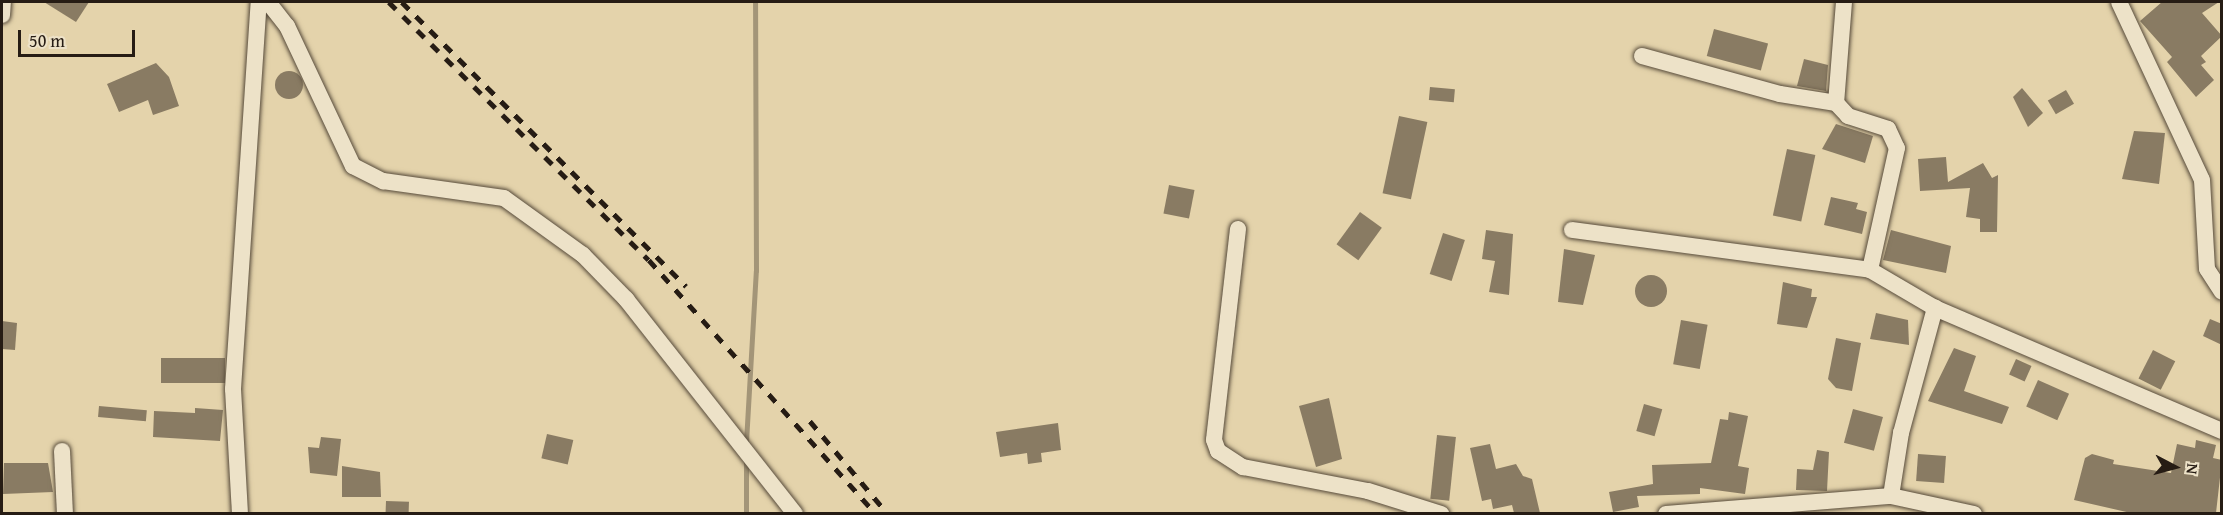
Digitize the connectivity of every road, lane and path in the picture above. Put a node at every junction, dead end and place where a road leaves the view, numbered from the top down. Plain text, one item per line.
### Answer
1 (3, 2) edge
2 (259, 2) edge
3 (268, 2) edge
4 (1844, 2) edge
5 (2119, 2) edge
6 (2, 15) edge
7 (1642, 56) dead end
8 (1836, 103) junction
9 (1238, 229) dead end
10 (1572, 230) dead end
11 (1870, 270) junction
12 (2222, 292) edge
13 (1935, 308) junction
14 (2222, 431) edge
15 (62, 451) dead end
16 (1891, 496) junction
17 (1915, 507) edge
18 (64, 513) edge
19 (240, 513) edge
20 (795, 513) edge
21 (1441, 513) edge
22 (1666, 513) edge
23 (1974, 513) edge

1 - 6 street
2 - 19 street
3 - 20 street
4 - 8 street
5 - 12 street
7 - 8 street
8 - 11 street
9 - 21 street
10 - 11 street
11 - 13 street
13 - 14 street
13 - 16 street
15 - 18 street
16 - 17 street
16 - 22 street
17 - 23 street

